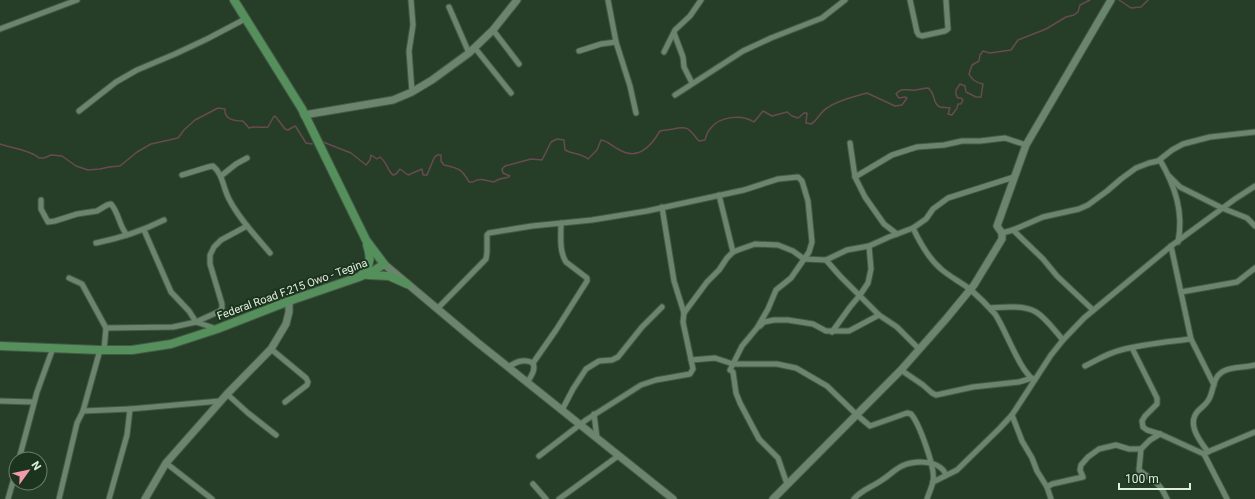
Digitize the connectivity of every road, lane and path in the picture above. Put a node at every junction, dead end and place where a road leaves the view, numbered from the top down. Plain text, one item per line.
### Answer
1 (77, 0) edge
2 (234, 0) edge
3 (410, 0) edge
4 (517, 0) edge
5 (608, 0) edge
6 (700, 0) edge
7 (845, 0) edge
8 (910, 0) edge
9 (946, 0) edge
10 (1111, 0) edge
11 (449, 7) dead end
12 (245, 19) junction
13 (0, 29) edge
14 (493, 30) junction
15 (674, 33) junction
16 (616, 42) junction
17 (472, 51) junction
18 (579, 51) dead end
19 (664, 52) dead end
20 (519, 64) dead end
21 (692, 83) junction
22 (412, 92) junction
23 (511, 93) dead end
24 (675, 95) dead end
25 (79, 111) dead end
26 (636, 113) dead end
27 (304, 115) junction
28 (1255, 132) edge
29 (850, 143) dead end
30 (1026, 144) junction
31 (247, 158) dead end
32 (1160, 160) junction
33 (182, 175) dead end
34 (221, 176) junction
35 (855, 176) junction
36 (1169, 176) junction
37 (1014, 177) junction
38 (1255, 186) edge
39 (719, 195) junction
40 (41, 200) dead end
41 (662, 207) junction
42 (1222, 208) junction
43 (164, 220) dead end
44 (561, 223) junction
45 (247, 226) junction
46 (1255, 226) edge
47 (913, 228) junction
48 (144, 230) junction
49 (1013, 230) junction
50 (1002, 233) junction
51 (897, 234) junction
52 (127, 235) junction
53 (366, 240) junction
54 (1178, 242) junction
55 (96, 243) dead end
56 (869, 246) junction
57 (1171, 246) junction
58 (733, 252) junction
59 (270, 253) dead end
60 (804, 259) junction
61 (826, 260) junction
62 (384, 264) junction
63 (1255, 268) edge
64 (361, 276) junction
65 (69, 278) dead end
66 (407, 284) junction
67 (971, 290) junction
68 (1181, 292) junction
69 (860, 296) junction
70 (289, 301) junction
71 (662, 307) dead end
72 (990, 308) junction
73 (437, 309) junction
74 (1093, 310) junction
75 (684, 313) junction
76 (880, 314) junction
77 (196, 322) junction
78 (106, 328) junction
79 (757, 328) junction
80 (217, 329) junction
81 (832, 332) junction
82 (1192, 339) junction
83 (1062, 340) junction
84 (0, 346) edge
85 (54, 348) junction
86 (271, 348) junction
87 (1132, 348) junction
88 (919, 349) junction
89 (102, 350) junction
90 (691, 360) junction
91 (533, 362) junction
92 (733, 364) junction
93 (1255, 365) edge
94 (1085, 366) dead end
95 (508, 367) junction
96 (901, 370) junction
97 (1033, 379) junction
98 (527, 383) junction
99 (1214, 385) junction
100 (227, 394) junction
101 (0, 401) edge
102 (220, 401) junction
103 (34, 402) junction
104 (285, 402) dead end
105 (130, 409) junction
106 (562, 410) junction
107 (83, 411) junction
108 (594, 414) junction
109 (857, 415) junction
110 (1012, 415) junction
111 (580, 424) junction
112 (1255, 432) edge
113 (1160, 434) junction
114 (276, 435) dead end
115 (597, 438) junction
116 (1141, 449) junction
117 (22, 451) edge
118 (1206, 453) junction
119 (539, 456) dead end
120 (618, 456) junction
121 (166, 463) junction
122 (932, 464) junction
123 (946, 475) junction
124 (933, 482) junction
125 (533, 484) dead end
126 (787, 484) junction
127 (1047, 487) junction
128 (60, 499) edge
129 (109, 499) edge
130 (145, 499) edge
131 (212, 499) edge
132 (546, 499) edge
133 (559, 499) edge
134 (673, 499) edge
135 (773, 499) edge
136 (854, 499) edge
137 (927, 499) edge
138 (1051, 499) edge
139 (1167, 499) edge
140 (1227, 499) edge

1 - 13 street
2 - 12 main road, Federal Road F.215 Owo - Tegina
3 - 22 street
4 - 14 street
5 - 16 street
6 - 15 street
7 - 21 street
8 - 9 street
10 - 30 street
11 - 17 street
12 - 25 street
12 - 27 main road, Federal Road F.215 Owo - Tegina
14 - 17 street
14 - 20 street
15 - 19 street
15 - 21 street
16 - 18 street
16 - 26 street
17 - 22 street
17 - 23 street
21 - 24 street
22 - 27 street
27 - 53 main road, Federal Road F.215 Owo - Tegina
28 - 32 street
29 - 35 street
30 - 35 street
30 - 37 street
31 - 34 street
32 - 36 street
32 - 49 street
33 - 34 street
34 - 45 street
35 - 51 street
36 - 42 street
36 - 54 street
37 - 47 street
37 - 50 street
38 - 42 street
39 - 41 street
39 - 58 street
39 - 60 street
40 - 52 street
41 - 44 street
41 - 75 street
42 - 46 street
42 - 54 street
43 - 48 street
44 - 73 street
44 - 91 street
45 - 59 street
45 - 77 street
47 - 51 street
47 - 67 street
48 - 52 street
48 - 77 street
49 - 50 street
49 - 74 street
50 - 67 street
51 - 56 street
52 - 55 street
53 - 62 main road, Federal Road F.215 Owo - Tegina
53 - 64 main road
54 - 57 street
56 - 61 street
56 - 69 street
57 - 68 street
57 - 74 street
58 - 60 street
58 - 75 street
60 - 61 street
60 - 79 street
61 - 69 street
62 - 64 main road, Federal Road F.215 Owo - Tegina
62 - 66 street
63 - 68 street
64 - 66 main road
64 - 70 main road, Federal Road F.215 Owo - Tegina
65 - 78 street
66 - 73 street
67 - 72 street
67 - 88 street
68 - 82 street
69 - 76 street
69 - 81 street
70 - 80 main road, Federal Road F.215 Owo - Tegina
70 - 86 street
71 - 106 street
72 - 83 street
72 - 97 street
73 - 95 street
74 - 83 street
75 - 90 street
76 - 81 street
76 - 88 street
77 - 78 street
77 - 80 street
78 - 89 street
79 - 81 street
79 - 92 street
80 - 89 main road, Federal Road F.215 Owo - Tegina
82 - 87 street
82 - 99 street
83 - 97 street
84 - 85 main road, Federal Road F.215 Owo - Tegina
85 - 89 main road, Federal Road F.215 Owo - Tegina
85 - 103 street
86 - 100 street
86 - 104 street
87 - 94 street
87 - 113 street
88 - 96 street
89 - 107 street
90 - 92 street
90 - 108 street
91 - 95 street
91 - 98 street
92 - 109 street
92 - 126 street
93 - 99 street
95 - 98 street
96 - 97 street
96 - 109 street
97 - 110 street
98 - 106 street
99 - 118 street
100 - 102 street
100 - 114 street
101 - 103 street
102 - 105 street
102 - 121 street
103 - 117 street
105 - 107 street
105 - 129 street
106 - 111 street
107 - 128 street
108 - 111 street
108 - 115 street
109 - 122 street
109 - 126 street
110 - 123 street
110 - 127 street
111 - 115 street
111 - 119 street
112 - 118 street
113 - 116 street
113 - 118 street
115 - 120 street
116 - 127 street
116 - 139 street
118 - 140 street
120 - 133 street
120 - 134 street
121 - 130 street
121 - 131 street
122 - 123 street
122 - 124 street
122 - 136 street
123 - 124 street
124 - 137 street
125 - 132 street
126 - 135 street
127 - 138 street

